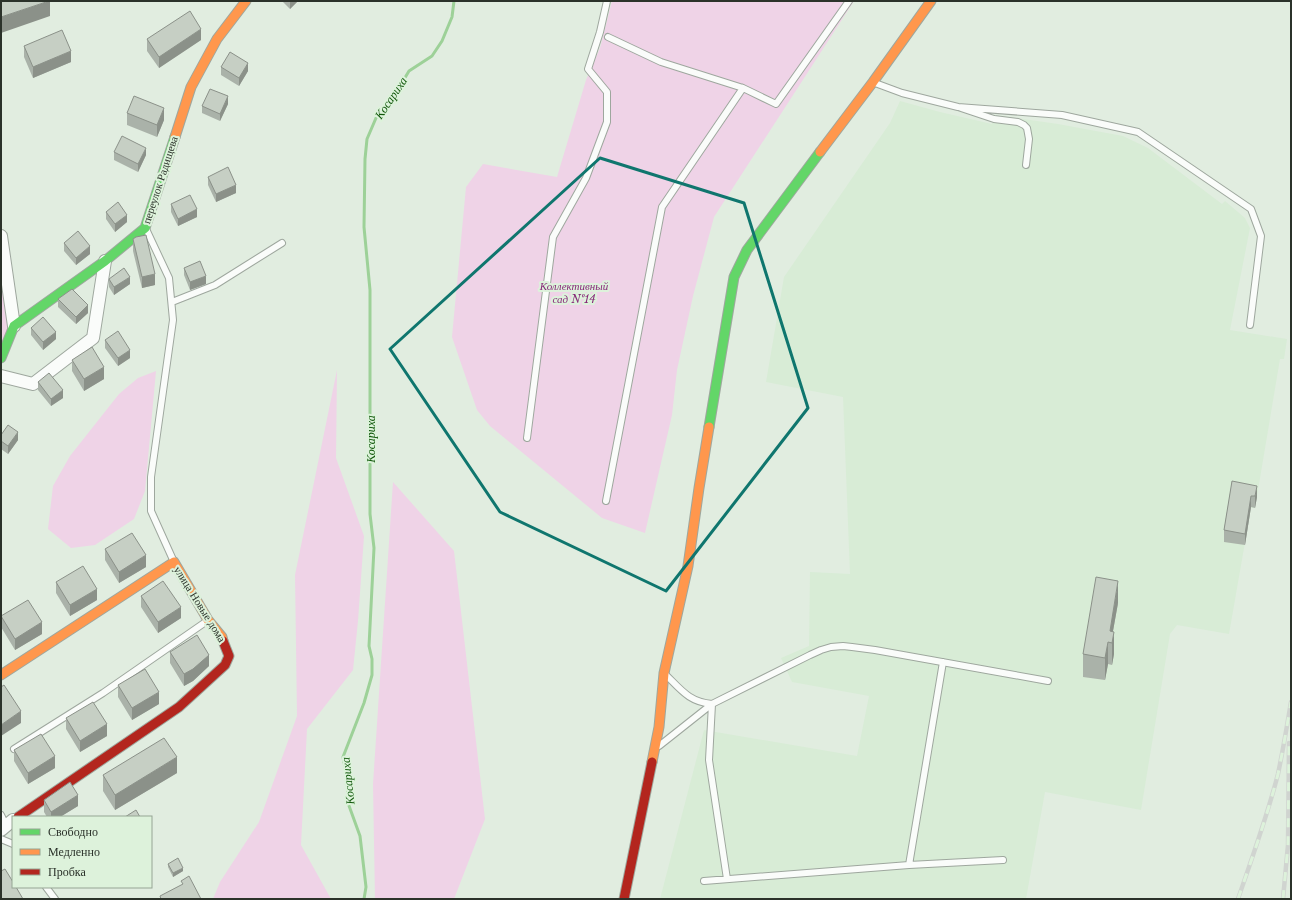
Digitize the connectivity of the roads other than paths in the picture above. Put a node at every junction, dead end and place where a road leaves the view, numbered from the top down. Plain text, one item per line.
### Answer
1 (246, 1) edge
2 (607, 1) edge
3 (849, 1) edge
4 (931, 1) edge
5 (608, 37) dead end
6 (873, 82) junction
7 (743, 88) junction
8 (958, 107) junction
9 (1026, 165) dead end
10 (145, 228) junction
11 (1, 236) edge
12 (282, 243) dead end
13 (105, 261) junction
14 (172, 302) junction
15 (1250, 325) dead end
16 (14, 326) junction
17 (1, 358) edge
18 (1, 376) edge
19 (527, 438) dead end
20 (606, 501) dead end
21 (174, 562) junction
22 (208, 620) junction
23 (943, 662) junction
24 (664, 673) junction
25 (1, 675) edge
26 (1048, 681) dead end
27 (712, 704) junction
28 (14, 749) edge
29 (654, 750) junction
30 (19, 816) edge
31 (1, 839) edge
32 (12, 844) edge
33 (1003, 860) dead end
34 (909, 865) junction
35 (727, 879) junction
36 (704, 881) dead end
37 (47, 888) edge
38 (55, 899) edge
39 (624, 899) edge

1 - 10 street, переулок Радищева
2 - 19 lane
3 - 7 lane
4 - 6 street
5 - 7 lane
6 - 8 lane
6 - 24 street
7 - 20 lane
8 - 9 lane
8 - 15 lane
10 - 13 street, переулок Радищева
10 - 14 lane
11 - 16 street
12 - 14 lane
13 - 16 street, переулок Радищева
13 - 18 street
14 - 21 lane
16 - 17 street
21 - 22 street, улица Новые дома
21 - 25 street, улица Новые дома
22 - 28 lane
22 - 30 street, улица Новые дома
23 - 26 lane
23 - 27 lane
23 - 34 lane
24 - 27 lane
24 - 29 street
27 - 29 lane
27 - 35 lane
29 - 39 street
31 - 32 lane
33 - 34 lane
34 - 35 lane
35 - 36 lane
37 - 38 lane

